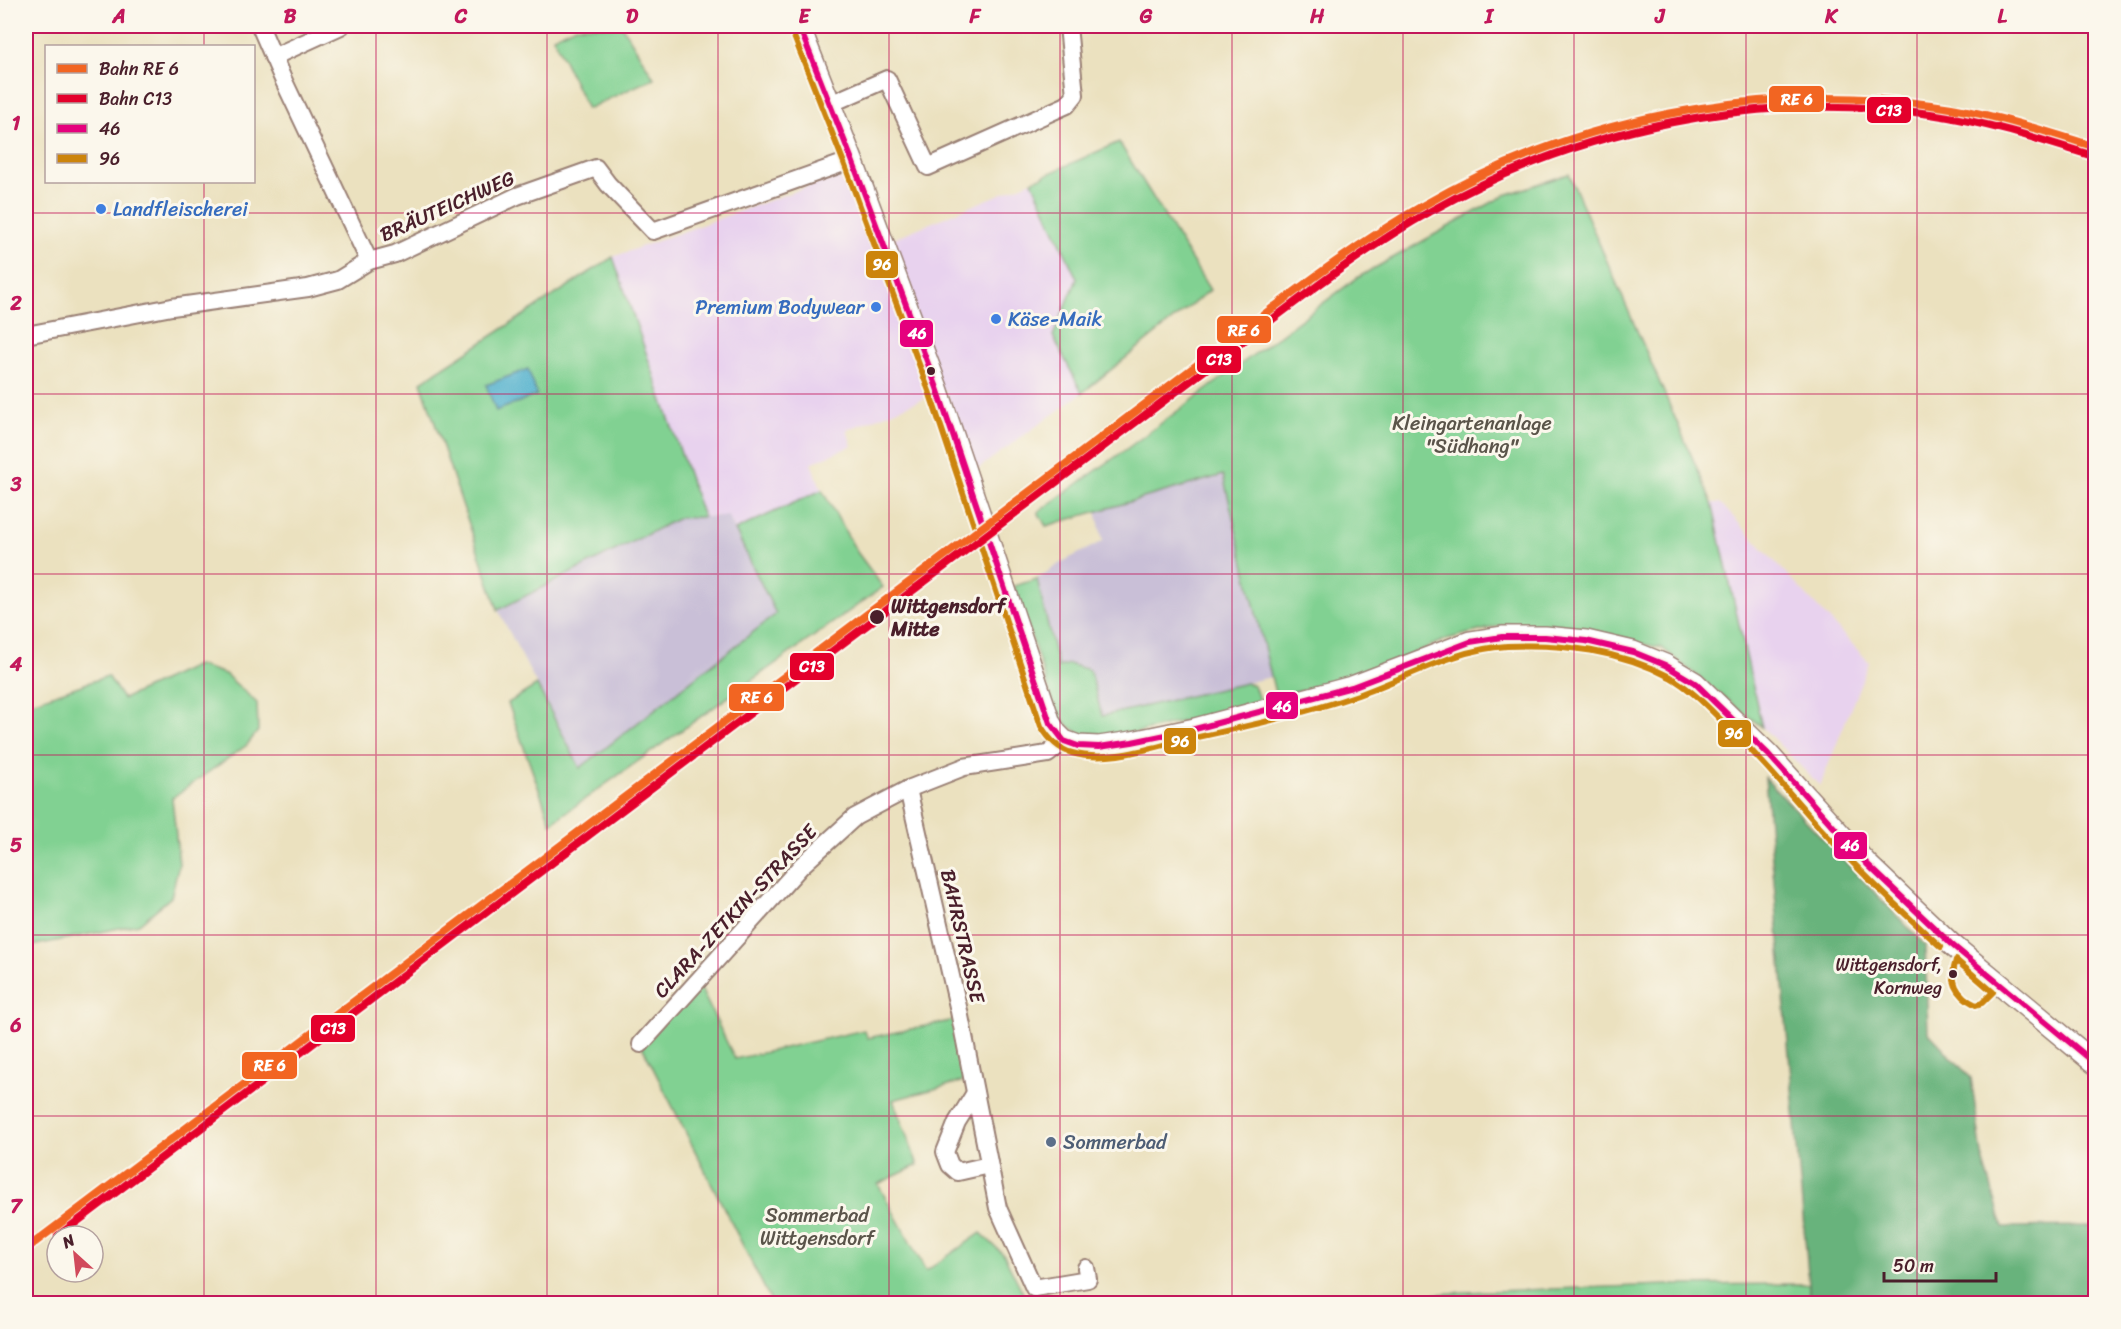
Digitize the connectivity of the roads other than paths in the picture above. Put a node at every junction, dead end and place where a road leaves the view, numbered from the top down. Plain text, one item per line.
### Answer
1 (260, 26) edge
2 (341, 26) edge
3 (799, 26) edge
4 (1068, 26) edge
5 (273, 57) junction
6 (830, 104) junction
7 (852, 160) junction
8 (369, 261) junction
9 (26, 335) edge
10 (1064, 741) junction
11 (908, 789) junction
12 (641, 1044) dead end
13 (2096, 1064) edge
14 (975, 1093) junction
15 (989, 1165) junction
16 (1086, 1268) dead end

1 - 5 street
2 - 5 street
3 - 6 street
4 - 6 street
5 - 8 street
6 - 7 street
7 - 8 street, BRÄUTEICHWEG
7 - 10 street
8 - 9 street, BRÄUTEICHWEG
10 - 11 street, CLARA-ZETKIN-STRASSE
10 - 13 street
11 - 12 street, CLARA-ZETKIN-STRASSE
11 - 14 street, BAHRSTRASSE
14 - 15 street, BAHRSTRASSE
14 - 15 street
15 - 16 street, BAHRSTRASSE

